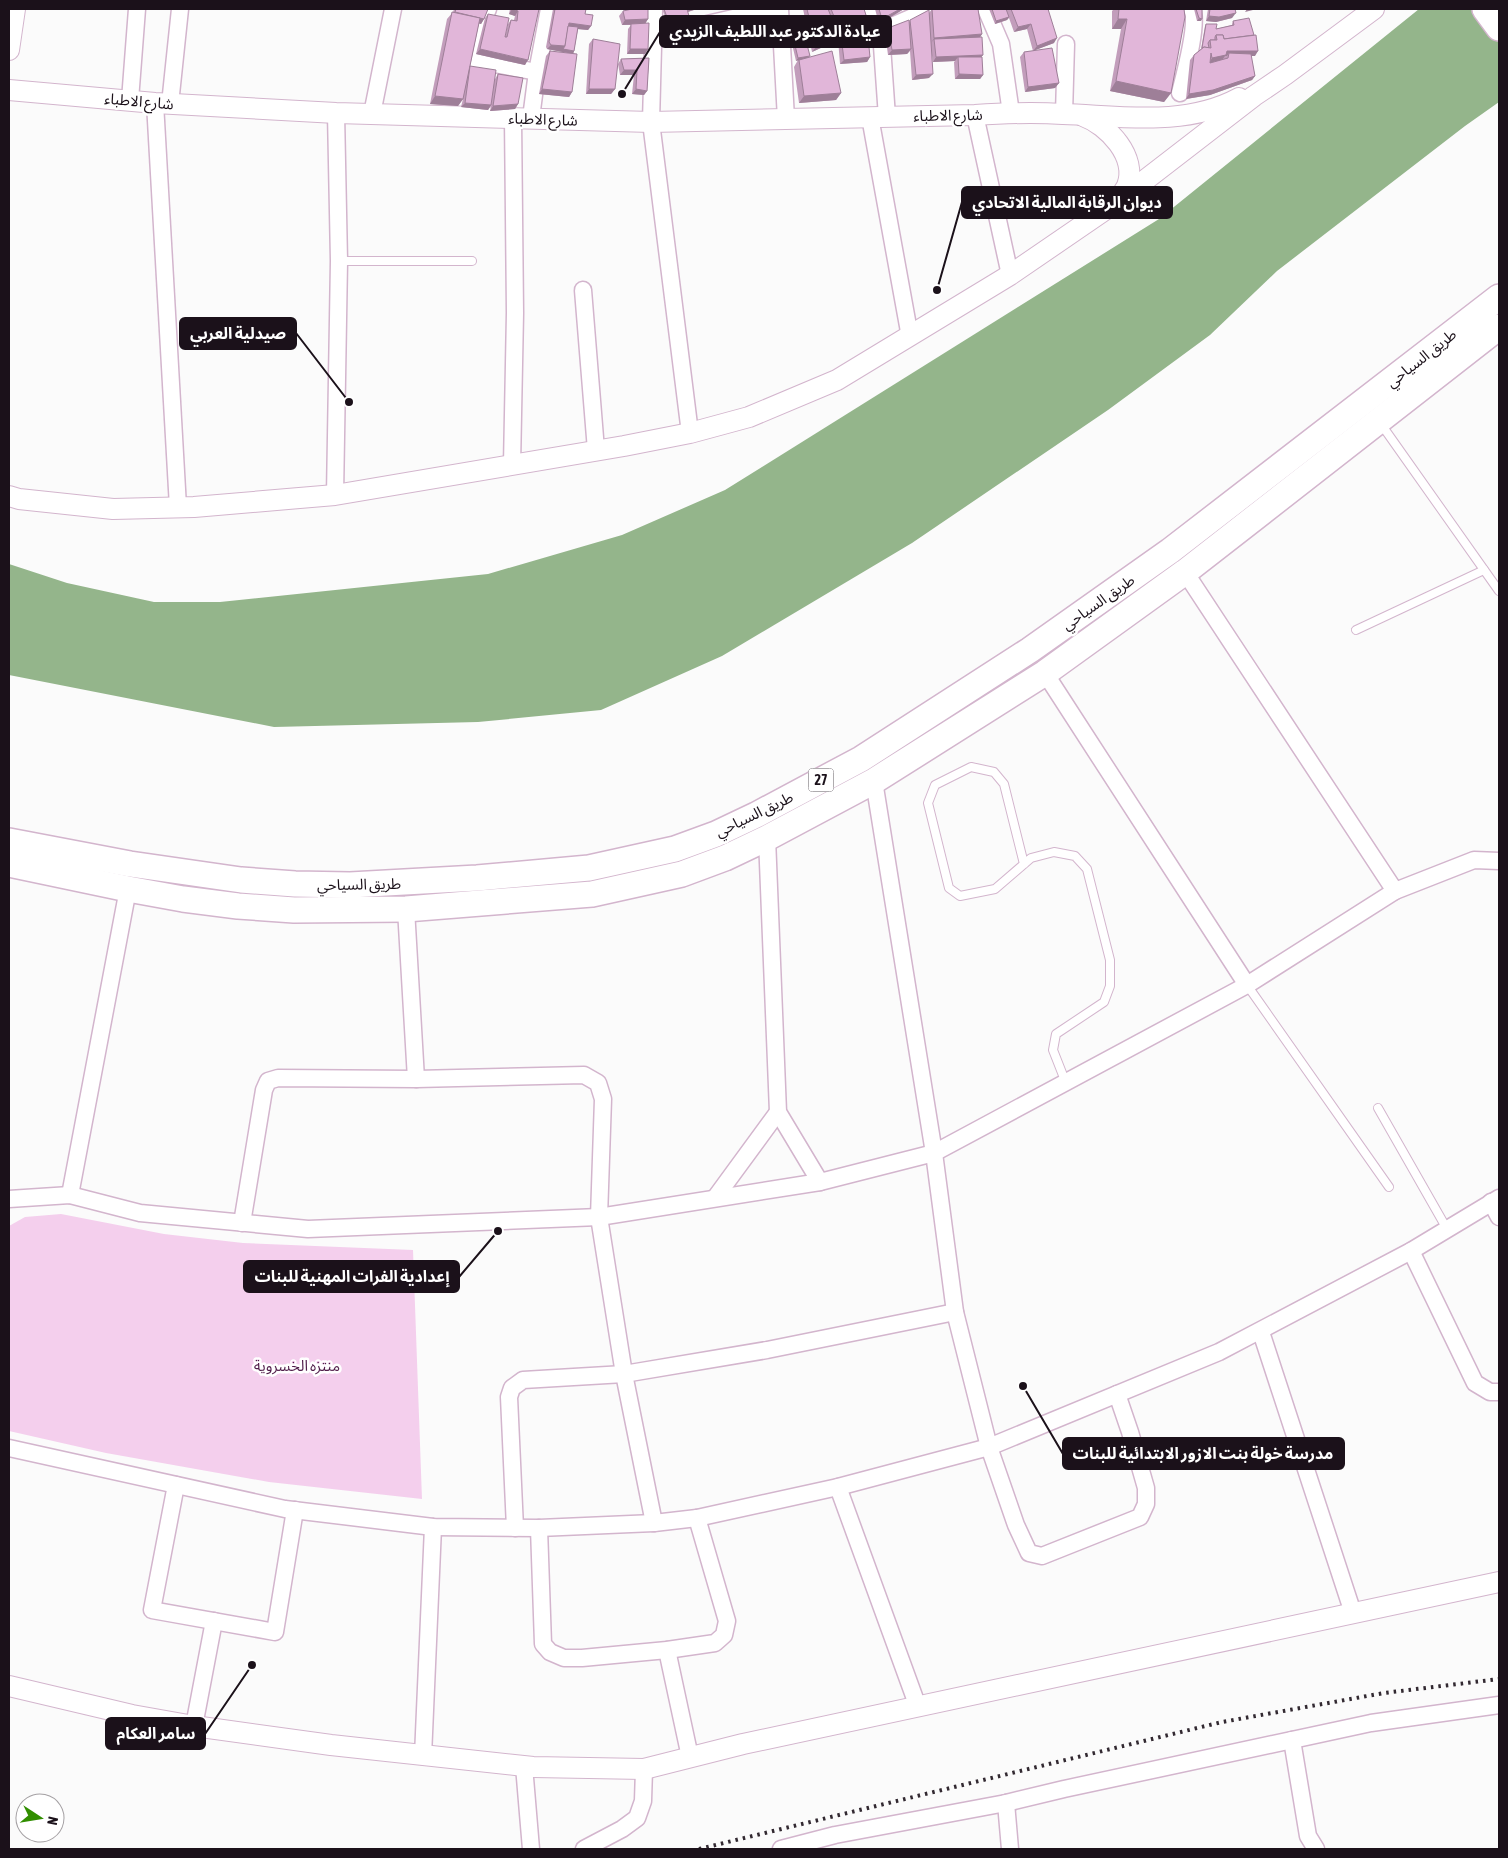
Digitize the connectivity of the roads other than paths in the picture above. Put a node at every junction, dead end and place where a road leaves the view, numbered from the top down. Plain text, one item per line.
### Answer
1 (15, 9) edge
2 (137, 9) edge
3 (180, 9) edge
4 (393, 9) edge
5 (488, 9) edge
6 (549, 9) edge
7 (654, 9) edge
8 (773, 9) edge
9 (780, 9) edge
10 (871, 9) edge
11 (931, 9) edge
12 (986, 9) edge
13 (1192, 9) edge
14 (1204, 9) edge
15 (1374, 9) edge
16 (1485, 9) edge
17 (1499, 28) edge
18 (878, 32) junction
19 (655, 36) junction
20 (1066, 44) dead end
21 (9, 50) edge
22 (1188, 58) junction
23 (537, 72) junction
24 (1285, 75) junction
25 (9, 90) edge
26 (1180, 94) dead end
27 (130, 100) junction
28 (163, 103) junction
29 (336, 113) junction
30 (1011, 113) junction
31 (372, 114) junction
32 (1071, 114) junction
33 (976, 115) junction
34 (878, 117) junction
35 (522, 118) junction
36 (786, 118) junction
37 (651, 122) junction
38 (1118, 201) junction
39 (339, 260) junction
40 (472, 261) dead end
41 (1010, 275) junction
42 (583, 290) dead end
43 (1499, 297) edge
44 (1499, 327) edge
45 (910, 337) junction
46 (1379, 422) junction
47 (690, 433) junction
48 (596, 450) junction
49 (512, 465) junction
50 (335, 495) junction
51 (9, 496) edge
52 (178, 507) junction
53 (1484, 570) junction
54 (1185, 572) junction
55 (1499, 591) edge
56 (1089, 609) junction
57 (1356, 630) dead end
58 (1101, 633) junction
59 (995, 672) junction
60 (1045, 673) junction
61 (1010, 695) junction
62 (874, 781) junction
63 (767, 838) junction
64 (9, 841) edge
65 (655, 854) junction
66 (1499, 861) edge
67 (620, 862) junction
68 (9, 864) edge
69 (1024, 864) junction
70 (662, 880) junction
71 (625, 887) junction
72 (128, 890) junction
73 (1395, 891) junction
74 (406, 909) junction
75 (1247, 985) junction
76 (416, 1078) junction
77 (1066, 1082) junction
78 (1378, 1108) dead end
79 (778, 1112) junction
80 (934, 1153) junction
81 (820, 1182) junction
82 (1389, 1186) dead end
83 (70, 1195) junction
84 (715, 1198) junction
85 (9, 1200) edge
86 (1495, 1200) edge
87 (600, 1217) junction
88 (1499, 1217) edge
89 (242, 1224) junction
90 (1447, 1229) junction
91 (1411, 1252) junction
92 (955, 1312) junction
93 (1260, 1332) junction
94 (624, 1374) junction
95 (1499, 1392) edge
96 (1117, 1394) junction
97 (989, 1447) junction
98 (9, 1448) edge
99 (176, 1485) junction
100 (838, 1487) junction
101 (295, 1510) junction
102 (697, 1518) junction
103 (654, 1523) junction
104 (433, 1527) junction
105 (515, 1528) junction
106 (539, 1528) junction
107 (1499, 1582) edge
108 (1353, 1613) junction
109 (214, 1621) junction
110 (667, 1650) junction
111 (9, 1686) edge
112 (1499, 1706) edge
113 (918, 1707) junction
114 (194, 1726) junction
115 (1292, 1740) junction
116 (423, 1756) junction
117 (690, 1757) junction
118 (524, 1766) junction
119 (644, 1769) junction
120 (1006, 1803) junction
121 (531, 1849) edge
122 (584, 1849) edge
123 (780, 1849) edge
124 (1010, 1849) edge
125 (1316, 1849) edge

1 - 21 street
2 - 27 street
3 - 28 street
4 - 31 street
5 - 23 street
6 - 23 street
7 - 19 street
8 - 19 street
9 - 36 street
10 - 18 street
11 - 18 street
12 - 30 street
13 - 22 street
14 - 22 street
15 - 24 street
16 - 17 main road
18 - 34 street
19 - 37 street
20 - 32 street
22 - 26 street
23 - 35 street
24 - 32 street, شارع الاطباء
24 - 38 street
25 - 27 street, شارع الاطباء
27 - 28 street, شارع الاطباء
28 - 29 street, شارع الاطباء
28 - 52 street
29 - 31 street, شارع الاطباء
29 - 39 street
30 - 32 street, شارع الاطباء
30 - 33 street, شارع الاطباء
31 - 35 street, شارع الاطباء
32 - 38 street, شارع الاطباء
33 - 34 street, شارع الاطباء
33 - 41 street
34 - 36 street, شارع الاطباء
34 - 45 street
35 - 37 street, شارع الاطباء
35 - 49 street
36 - 37 street, شارع الاطباء
37 - 47 street
38 - 41 street
39 - 40 lane
39 - 50 street
41 - 45 street
42 - 48 street
43 - 56 main road, طريق السياحي / 27
44 - 46 main road, طريق السياحي / 27
45 - 47 street
46 - 53 lane
46 - 54 main road, طريق السياحي / 27
47 - 48 street
48 - 49 street
49 - 50 street
50 - 52 street
51 - 52 street
53 - 55 lane
53 - 57 lane
54 - 58 main road, طريق السياحي / 27
54 - 73 street
56 - 58 main road
56 - 59 main road, طريق السياحي / 27
58 - 60 main road, طريق السياحي / 27
59 - 61 main road
59 - 65 main road, طريق السياحي / 27
60 - 61 main road, طريق السياحي / 27
60 - 75 street
61 - 62 main road, طريق السياحي / 27
62 - 63 main road, طريق السياحي / 27
62 - 80 street
63 - 70 main road, طريق السياحي / 27
63 - 79 street
64 - 67 main road, طريق السياحي / 27
65 - 67 main road, طريق السياحي / 27
65 - 70 main road
66 - 73 street
67 - 71 main road
68 - 72 main road, طريق السياحي / 27
69 - 69 lane
69 - 77 lane
70 - 71 main road, طريق السياحي / 27
71 - 74 main road, طريق السياحي / 27
72 - 74 main road, طريق السياحي / 27
72 - 83 street
73 - 75 street
74 - 76 street
75 - 77 street
75 - 82 lane
76 - 87 street
76 - 89 street
77 - 80 street
78 - 90 lane
79 - 81 street
79 - 84 street
80 - 81 street
80 - 92 street
81 - 84 street
83 - 85 street
83 - 89 street
84 - 87 street
86 - 88 street
86 - 90 street
87 - 89 street
87 - 94 street
90 - 91 street
91 - 93 street
91 - 95 street
92 - 94 street
92 - 97 street
93 - 96 street
93 - 108 street
94 - 103 street
94 - 105 street
96 - 97 street
96 - 97 street
97 - 100 street
98 - 99 street
99 - 101 street
99 - 109 street
100 - 102 street
100 - 113 street
101 - 104 street
101 - 109 street
102 - 103 street
102 - 110 street
103 - 106 street
104 - 105 street
104 - 116 street
105 - 106 street
106 - 110 street
107 - 108 street
108 - 113 street
109 - 114 street
110 - 117 street
111 - 114 street
112 - 115 street
113 - 117 street
114 - 116 street
115 - 120 street
115 - 125 street
116 - 118 street
117 - 119 street
118 - 119 street
118 - 121 street
119 - 122 street
120 - 123 street
120 - 124 street

